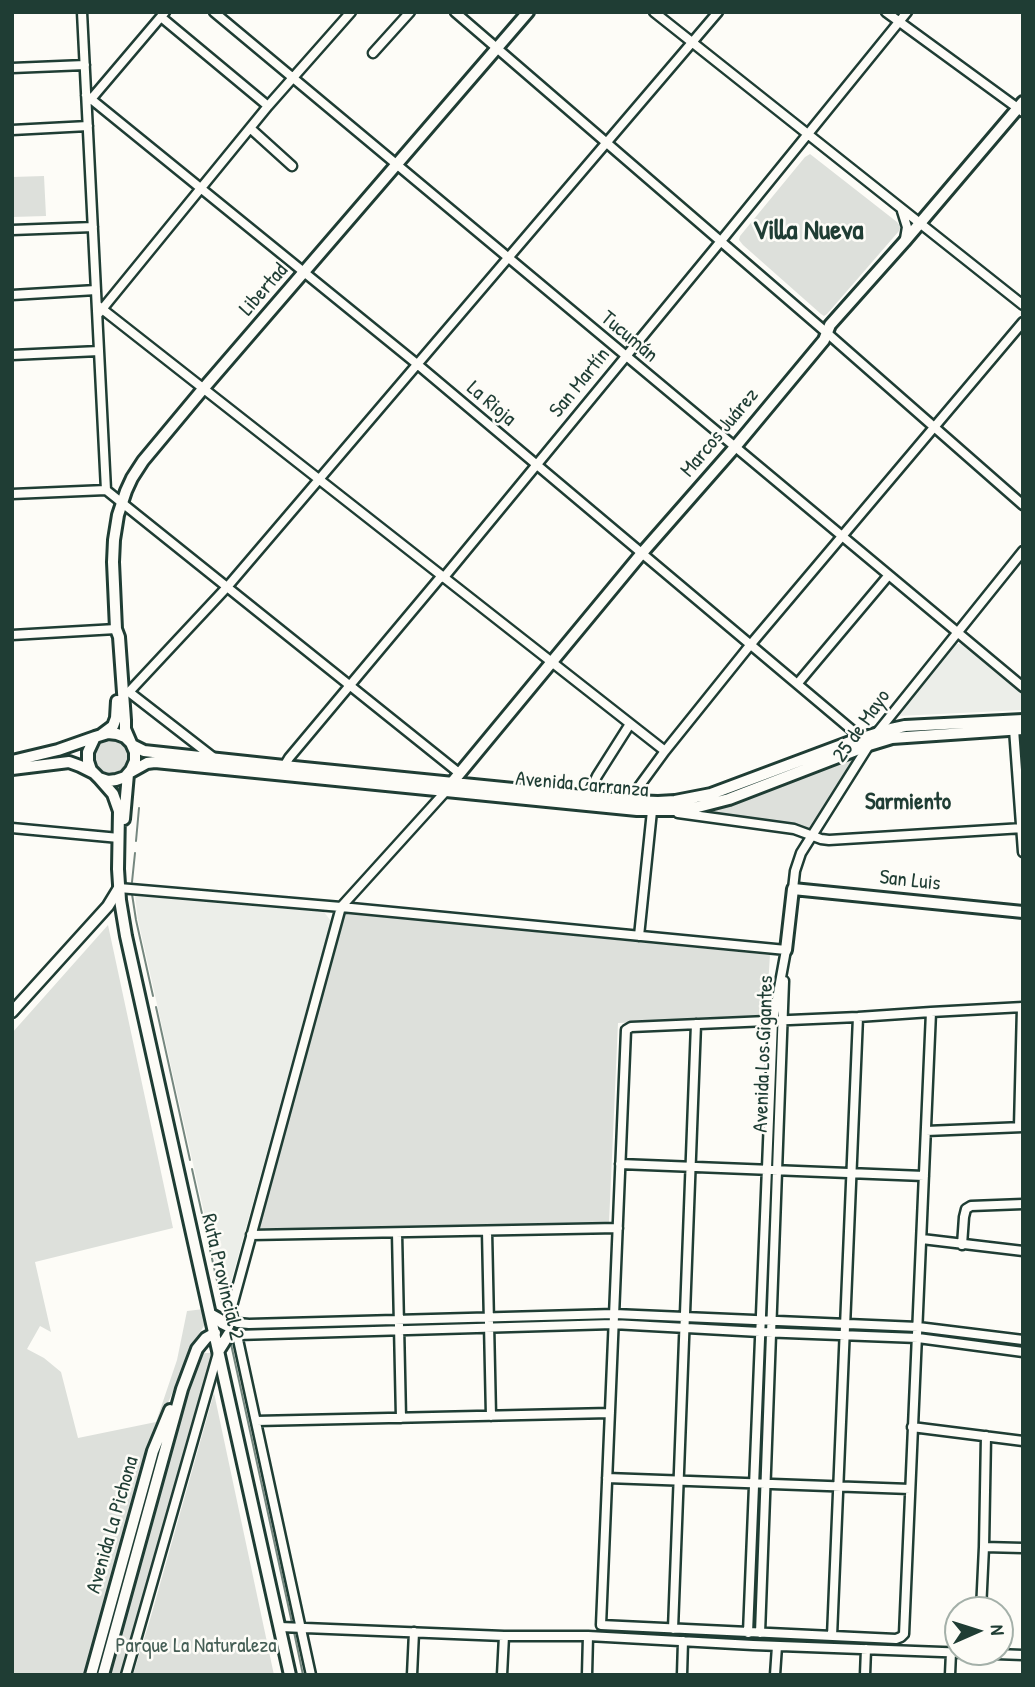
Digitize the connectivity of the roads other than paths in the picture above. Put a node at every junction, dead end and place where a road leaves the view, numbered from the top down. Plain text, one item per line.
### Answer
1 (82, 12) edge
2 (214, 12) edge
3 (351, 12) edge
4 (410, 12) edge
5 (455, 12) edge
6 (528, 12) edge
7 (654, 12) edge
8 (718, 12) edge
9 (886, 12) edge
10 (906, 12) edge
11 (163, 15) edge
12 (899, 22) junction
13 (692, 42) junction
14 (497, 49) junction
15 (373, 53) dead end
16 (85, 65) junction
17 (12, 68) edge
18 (292, 78) junction
19 (89, 96) junction
20 (268, 106) junction
21 (1021, 107) edge
22 (88, 126) junction
23 (250, 128) junction
24 (12, 130) edge
25 (807, 135) junction
26 (605, 142) junction
27 (292, 166) dead end
28 (396, 166) junction
29 (201, 187) junction
30 (900, 208) junction
31 (919, 224) junction
32 (93, 227) junction
33 (12, 230) edge
34 (720, 241) junction
35 (904, 242) junction
36 (507, 258) junction
37 (304, 273) junction
38 (96, 290) junction
39 (12, 295) edge
40 (1023, 305) edge
41 (99, 310) junction
42 (1023, 322) edge
43 (827, 333) junction
44 (99, 351) junction
45 (12, 355) edge
46 (625, 356) junction
47 (417, 365) junction
48 (203, 389) junction
49 (934, 428) junction
50 (735, 447) junction
51 (536, 465) junction
52 (318, 479) junction
53 (106, 490) junction
54 (12, 494) edge
55 (122, 503) junction
56 (1023, 505) edge
57 (842, 537) junction
58 (1023, 551) edge
59 (642, 553) junction
60 (888, 576) junction
61 (442, 577) junction
62 (228, 586) junction
63 (116, 629) junction
64 (957, 632) junction
65 (12, 635) edge
66 (751, 644) junction
67 (551, 663) junction
68 (799, 684) junction
69 (350, 686) junction
70 (1023, 687) edge
71 (126, 692) junction
72 (1023, 720) edge
73 (630, 724) junction
74 (1018, 729) edge
75 (877, 733) junction
76 (98, 737) junction
77 (866, 741) junction
78 (132, 744) junction
79 (665, 751) junction
80 (214, 758) junction
81 (12, 761) edge
82 (12, 769) edge
83 (282, 770) junction
84 (459, 773) junction
85 (129, 774) junction
86 (97, 776) junction
87 (449, 787) junction
88 (587, 797) junction
89 (635, 806) junction
90 (657, 811) junction
91 (12, 828) edge
92 (1022, 828) edge
93 (812, 836) junction
94 (119, 838) junction
95 (1023, 852) edge
96 (119, 888) junction
97 (793, 889) junction
98 (341, 907) junction
99 (1023, 912) edge
100 (639, 936) junction
101 (786, 950) junction
102 (1022, 1007) edge
103 (12, 1012) edge
104 (931, 1012) junction
105 (858, 1017) junction
106 (778, 1020) junction
107 (696, 1024) junction
108 (1021, 1127) edge
109 (926, 1131) junction
110 (620, 1164) junction
111 (690, 1166) junction
112 (766, 1170) junction
113 (777, 1171) junction
114 (852, 1174) junction
115 (924, 1176) junction
116 (1023, 1204) edge
117 (618, 1228) junction
118 (487, 1231) junction
119 (397, 1233) junction
120 (251, 1236) junction
121 (922, 1239) junction
122 (962, 1245) junction
123 (1023, 1251) edge
124 (211, 1314) junction
125 (614, 1314) junction
126 (489, 1318) junction
127 (685, 1318) junction
128 (399, 1320) junction
129 (760, 1322) junction
130 (771, 1322) junction
131 (613, 1324) junction
132 (845, 1325) junction
133 (918, 1327) junction
134 (233, 1328) junction
135 (489, 1328) junction
136 (684, 1328) junction
137 (399, 1331) junction
138 (760, 1332) junction
139 (770, 1332) junction
140 (215, 1333) junction
141 (845, 1336) junction
142 (918, 1338) junction
143 (1023, 1340) edge
144 (219, 1350) junction
145 (1023, 1352) edge
146 (182, 1389) junction
147 (610, 1413) junction
148 (491, 1416) junction
149 (401, 1418) junction
150 (256, 1421) junction
151 (912, 1427) junction
152 (986, 1436) junction
153 (1023, 1441) edge
154 (607, 1478) junction
155 (678, 1480) junction
156 (754, 1484) junction
157 (765, 1485) junction
158 (839, 1487) junction
159 (910, 1489) junction
160 (984, 1547) junction
161 (1023, 1548) edge
162 (982, 1596) edge
163 (280, 1627) junction
164 (300, 1628) junction
165 (673, 1629) junction
166 (414, 1632) junction
167 (754, 1633) junction
168 (505, 1636) junction
169 (588, 1636) junction
170 (832, 1636) junction
171 (683, 1641) junction
172 (753, 1645) junction
173 (777, 1646) junction
174 (866, 1649) junction
175 (944, 1652) edge
176 (91, 1675) edge
177 (103, 1675) edge
178 (126, 1675) edge
179 (290, 1675) edge
180 (311, 1675) edge
181 (412, 1675) edge
182 (502, 1675) edge
183 (587, 1675) edge
184 (682, 1675) edge
185 (775, 1675) edge
186 (865, 1675) edge

1 - 16 street
2 - 18 street, Tucumán
3 - 18 street
4 - 15 street
5 - 14 street
6 - 14 main road, Libertad
7 - 13 street
8 - 13 street
9 - 12 street
10 - 12 street, San Martín
11 - 19 street
11 - 20 street
12 - 21 street
12 - 25 street, San Martín
13 - 25 street
13 - 26 street
14 - 26 street
14 - 28 main road, Libertad
16 - 17 street
16 - 19 street
18 - 20 street
18 - 28 street, Tucumán
19 - 22 street
19 - 29 street, La Rioja
20 - 23 street
21 - 31 main road, Marcos Juárez
22 - 24 street
22 - 32 street
23 - 27 street
23 - 29 street
25 - 30 street
25 - 34 street, San Martín
26 - 34 street
26 - 36 street
28 - 36 street, Tucumán
28 - 37 main road, Libertad
29 - 37 street, La Rioja
29 - 41 street
30 - 31 street
30 - 35 street
31 - 35 main road, Marcos Juárez
31 - 40 street
32 - 33 street
32 - 38 street
34 - 43 street
34 - 46 street, San Martín
35 - 43 main road, Marcos Juárez
36 - 46 street, Tucumán
36 - 47 street
37 - 47 street, La Rioja
37 - 48 main road, Libertad
38 - 39 street
38 - 41 street
41 - 44 street
41 - 48 street
42 - 49 street
43 - 49 street
43 - 50 main road, Marcos Juárez
44 - 45 street
44 - 53 street
46 - 50 street, Tucumán
46 - 51 street, San Martín
47 - 51 street, La Rioja
47 - 52 street
48 - 52 street
48 - 55 main road, Libertad
49 - 56 street
49 - 57 street
50 - 57 street, Tucumán
50 - 59 main road, Marcos Juárez
51 - 59 street, La Rioja
51 - 61 street, San Martín
52 - 61 street
52 - 62 street
53 - 54 street
53 - 55 street
55 - 62 street
55 - 63 main road, Libertad
57 - 60 street, Tucumán
57 - 66 street
58 - 64 street, 25 de Mayo
59 - 66 street, La Rioja
59 - 67 main road, Marcos Juárez
60 - 64 street, Tucumán
60 - 68 street
61 - 67 street
61 - 69 street, San Martín
62 - 69 street
62 - 71 street
63 - 65 street
63 - 71 main road, Libertad
63 - 76 main road, Libertad
64 - 70 street, Tucumán
64 - 75 street, 25 de Mayo
66 - 68 street, La Rioja
66 - 79 street
67 - 73 street
67 - 84 main road, Marcos Juárez
68 - 77 street, La Rioja
69 - 83 street, San Martín
69 - 84 street
71 - 78 main road, Libertad
71 - 80 street
72 - 75 main road, Avenida Carranza
73 - 79 street
73 - 88 street
74 - 77 main road, Avenida Carranza
74 - 92 street
75 - 77 main road, Avenida Carranza
76 - 78 main road
76 - 81 main road
76 - 86 main road
77 - 89 main road, Avenida Carranza
77 - 90 main road, Avenida Carranza
77 - 93 street, 25 de Mayo
78 - 80 main road, Avenida Carranza
78 - 85 main road
79 - 89 street
80 - 83 main road, Avenida Carranza
82 - 86 main road
83 - 85 main road, Avenida Carranza
83 - 87 main road, Avenida Carranza
84 - 87 main road, Marcos Juárez
85 - 86 main road
85 - 96 main road
86 - 94 main road
87 - 88 main road, Avenida Carranza
87 - 89 main road, Avenida Carranza
87 - 98 street
88 - 89 main road, Avenida Carranza
89 - 90 main road, Avenida Carranza
90 - 93 street
90 - 100 street
91 - 94 street
92 - 93 street
92 - 95 street
93 - 97 street, 25 de Mayo
94 - 96 main road
96 - 98 street
96 - 103 street
96 - 124 main road, Ruta Provincial 2
97 - 99 main road, San Luis
97 - 101 main road, 25 de Mayo
98 - 100 street
98 - 120 street
100 - 101 street
101 - 106 street, Avenida Los Gigantes
102 - 104 street
102 - 108 street
104 - 105 street
104 - 109 street
105 - 106 street
105 - 114 street
106 - 107 street
106 - 112 street, Avenida Los Gigantes
106 - 113 street, Avenida Los Gigantes
107 - 110 street
107 - 111 street
108 - 109 street
109 - 115 street
110 - 111 street
110 - 117 street
111 - 112 street
111 - 127 street
112 - 113 street
112 - 129 street, Avenida Los Gigantes
113 - 114 street
113 - 130 street, Avenida Los Gigantes
114 - 115 street
114 - 132 street
115 - 121 street
116 - 122 street
117 - 118 street
117 - 125 street
118 - 119 street
118 - 126 street
119 - 120 street
119 - 128 street
120 - 134 street
121 - 122 street
121 - 133 street
122 - 123 street
124 - 134 main road
124 - 140 main road, Ruta Provincial 2
125 - 126 street
125 - 127 street
125 - 131 street
126 - 128 street
126 - 135 street
127 - 129 street
127 - 136 street
128 - 134 street
128 - 137 street
129 - 130 street
129 - 138 street, Avenida Los Gigantes
130 - 132 street
130 - 139 street, Avenida Los Gigantes
131 - 135 street
131 - 136 street
131 - 147 street
132 - 133 street
132 - 141 street
133 - 142 street
133 - 143 street
134 - 137 street
134 - 144 main road
134 - 150 street
135 - 137 street
135 - 148 street
136 - 138 street
136 - 155 street
137 - 149 street
138 - 139 street
138 - 156 street, Avenida Los Gigantes
139 - 141 street
139 - 157 street, Avenida Los Gigantes
140 - 144 main road, Ruta Provincial 2
140 - 146 main road, Avenida La Pichona
141 - 142 street
141 - 158 street
142 - 145 street
142 - 151 street
144 - 163 main road, Ruta Provincial 2
144 - 178 street
146 - 176 main road, Avenida La Pichona
146 - 177 main road, Avenida La Pichona
147 - 148 street
147 - 154 street
148 - 149 street
149 - 150 street
150 - 164 street
151 - 152 street
151 - 159 street
152 - 153 street
152 - 160 street
154 - 155 street
154 - 165 street
155 - 156 street
155 - 165 street
156 - 157 street
156 - 167 street, Avenida Los Gigantes
157 - 158 street
157 - 167 street, Avenida Los Gigantes
158 - 159 street
158 - 170 street
159 - 170 street
160 - 161 street
160 - 162 street
163 - 164 street
163 - 179 main road, Ruta Provincial 2
164 - 166 street
164 - 180 street
165 - 167 street
166 - 168 street
166 - 181 street
167 - 170 street
167 - 172 street
168 - 169 street
168 - 182 street
169 - 171 street
169 - 183 street
171 - 172 street
171 - 184 street
172 - 173 street
173 - 174 street
173 - 185 street
174 - 175 street
174 - 186 street

